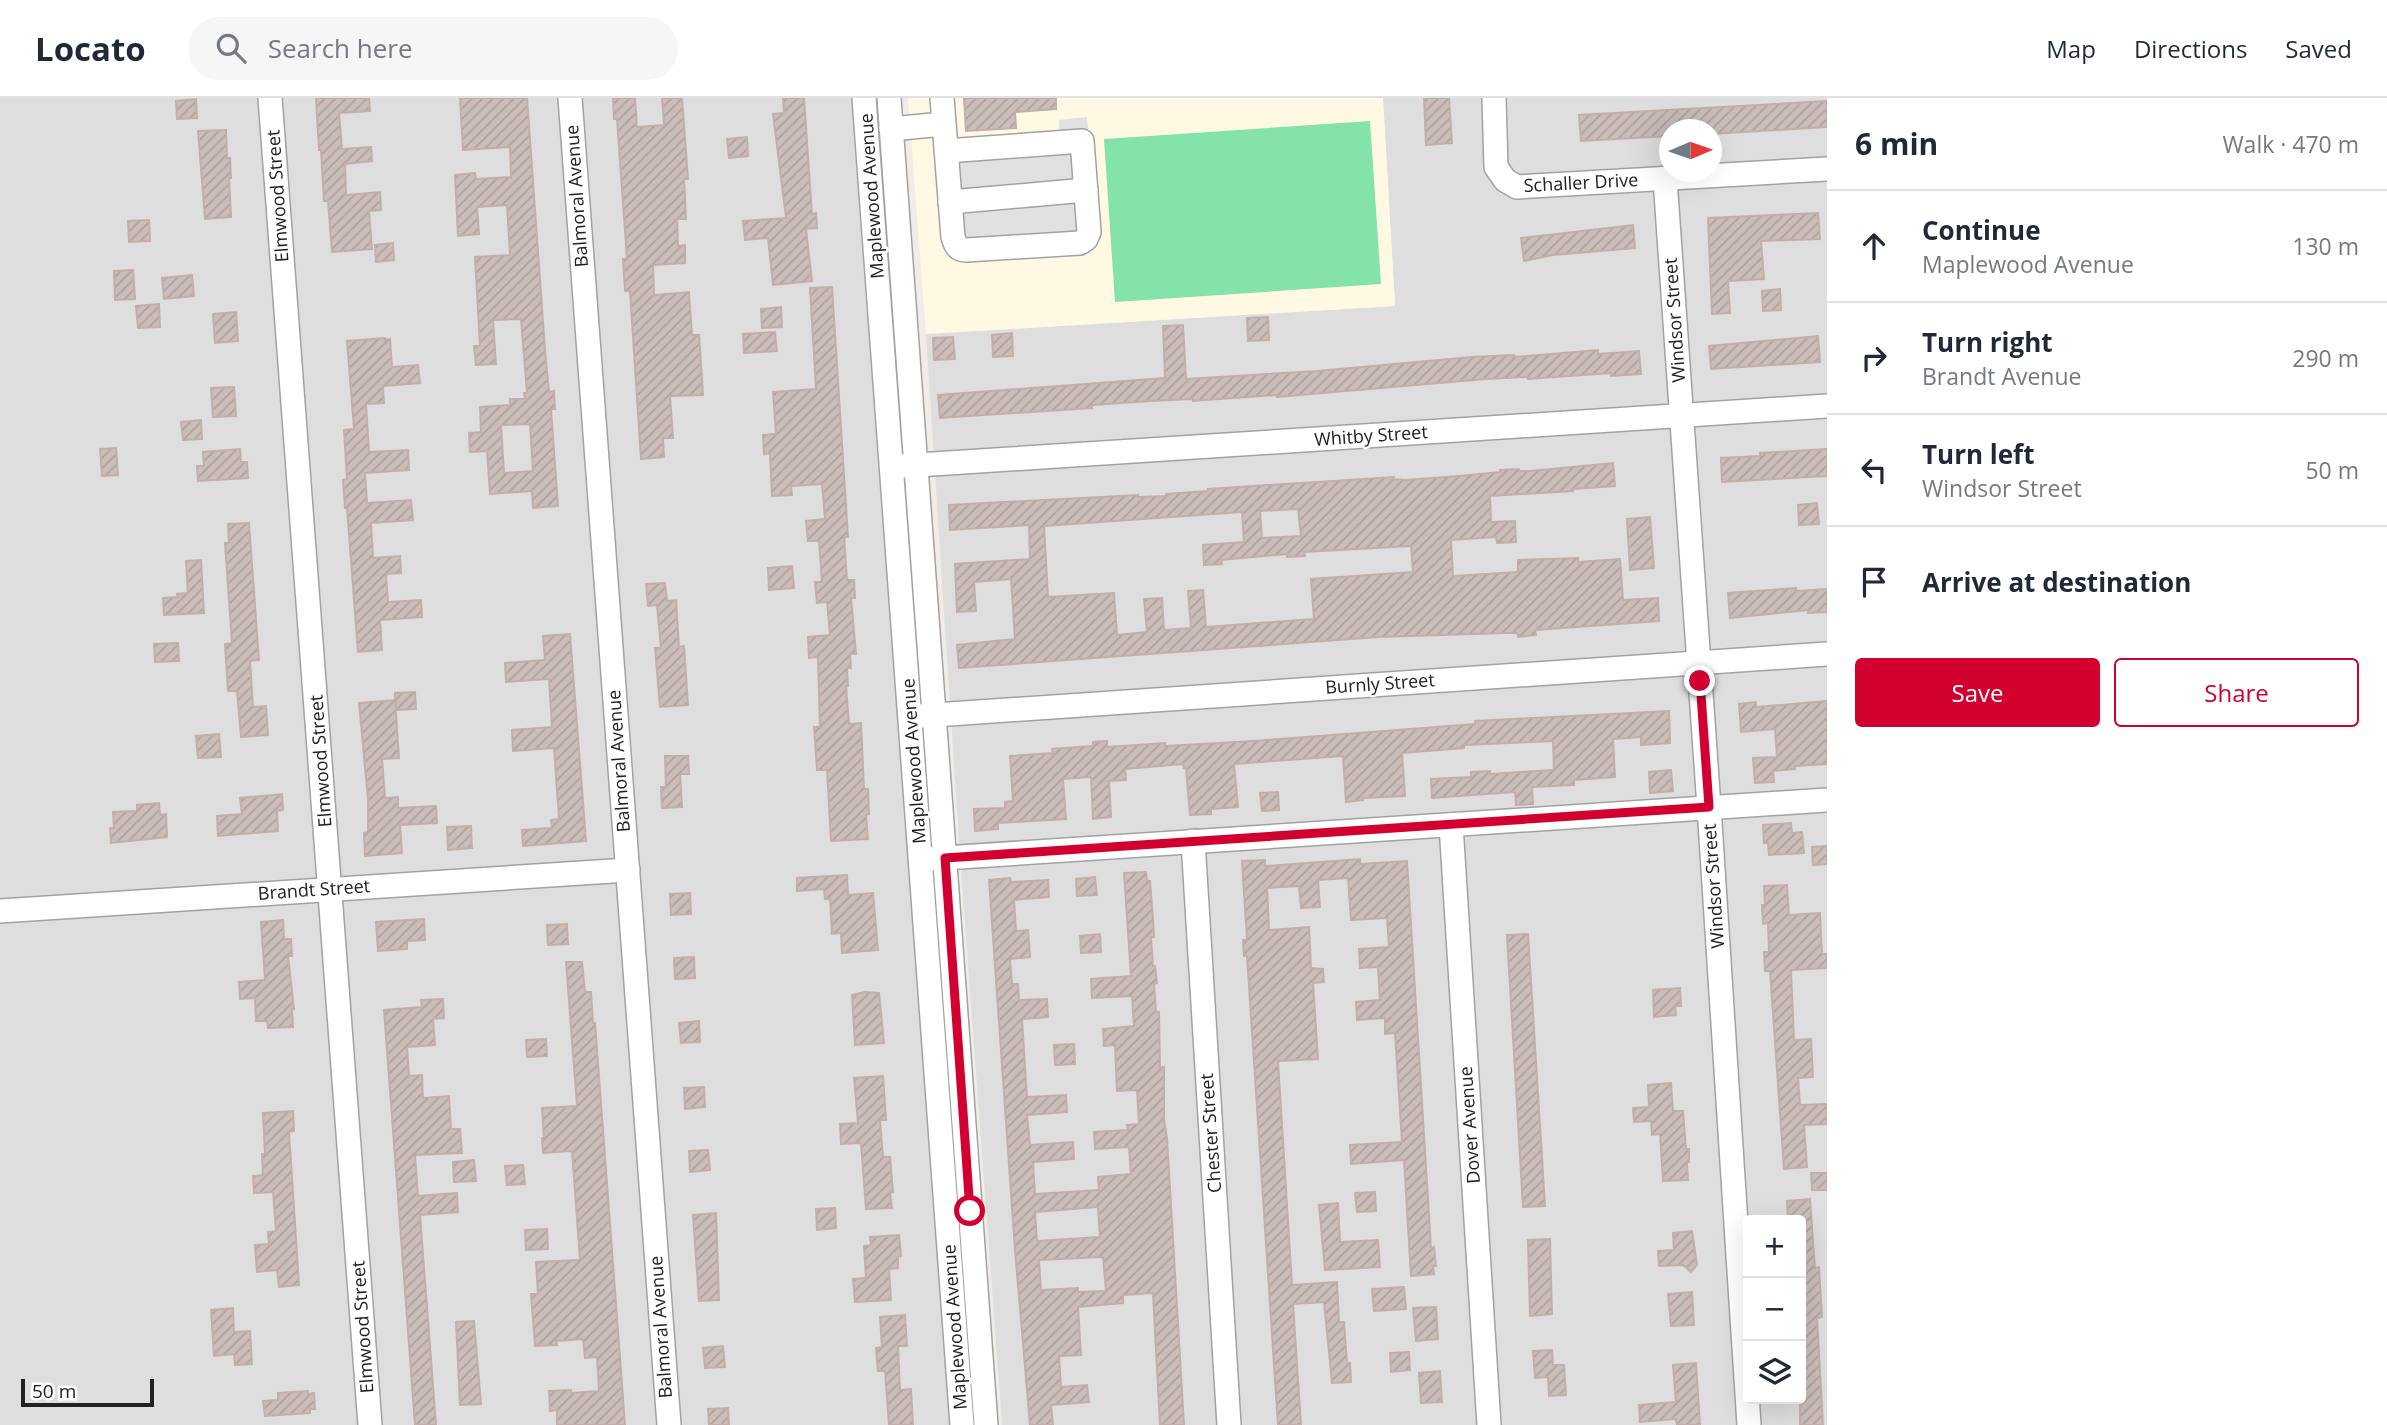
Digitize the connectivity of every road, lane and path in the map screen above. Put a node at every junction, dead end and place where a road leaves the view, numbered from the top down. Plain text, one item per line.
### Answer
1 (270, 98) edge
2 (570, 98) edge
3 (864, 98) edge
4 (889, 98) edge
5 (942, 98) edge
6 (1494, 98) edge
7 (943, 124) junction
8 (891, 129) junction
9 (946, 150) junction
10 (1827, 169) edge
11 (1722, 175) edge
12 (1659, 179) edge
13 (1665, 182) edge
14 (1086, 190) junction
15 (950, 202) junction
16 (1827, 406) edge
17 (1681, 416) junction
18 (916, 465) junction
19 (892, 467) junction
20 (1827, 654) edge
21 (1699, 662) junction
22 (934, 716) junction
23 (910, 717) junction
24 (1827, 800) edge
25 (1709, 807) junction
26 (1451, 825) junction
27 (1193, 841) junction
28 (945, 858) junction
29 (921, 859) junction
30 (628, 870) junction
31 (331, 889) junction
32 (0, 911) edge
33 (970, 1211) junction
34 (947, 1213) junction
35 (370, 1425) edge
36 (669, 1425) edge
37 (962, 1425) edge
38 (986, 1425) edge
39 (1229, 1425) edge
40 (1489, 1425) edge
41 (1749, 1425) edge

1 - 31 street, Elmwood Street
2 - 30 street, Balmoral Avenue
3 - 19 street, Maplewood Avenue
4 - 8 street, Maplewood Avenue
5 - 7 street
6 - 12 street, Schaller Drive
7 - 8 street
7 - 9 street
8 - 18 street, Maplewood Avenue
9 - 14 street
9 - 15 street
10 - 11 street, Schaller Drive
13 - 17 street, Windsor Street
14 - 15 street
14 - 15 street
16 - 17 street, Whitby Street
17 - 18 street, Whitby Street
17 - 21 street, Windsor Street
18 - 19 street, Whitby Street
18 - 22 street, Maplewood Avenue
19 - 23 street, Maplewood Avenue
20 - 21 street, Burnly Street
21 - 22 street, Burnly Street
21 - 25 street, Windsor Street
22 - 23 street, Burnly Street
22 - 28 street, Maplewood Avenue
23 - 29 street, Maplewood Avenue
24 - 25 street
25 - 26 street
25 - 41 street, Windsor Street
26 - 27 street
26 - 40 street, Dover Avenue
27 - 28 street
27 - 39 street, Chester Street
28 - 29 street
28 - 33 street, Maplewood Avenue
29 - 34 street, Maplewood Avenue
30 - 31 street, Brandt Street
30 - 36 street, Balmoral Avenue
31 - 32 street, Brandt Street
31 - 35 street, Elmwood Street
33 - 34 street
33 - 38 street, Maplewood Avenue
34 - 37 street, Maplewood Avenue

